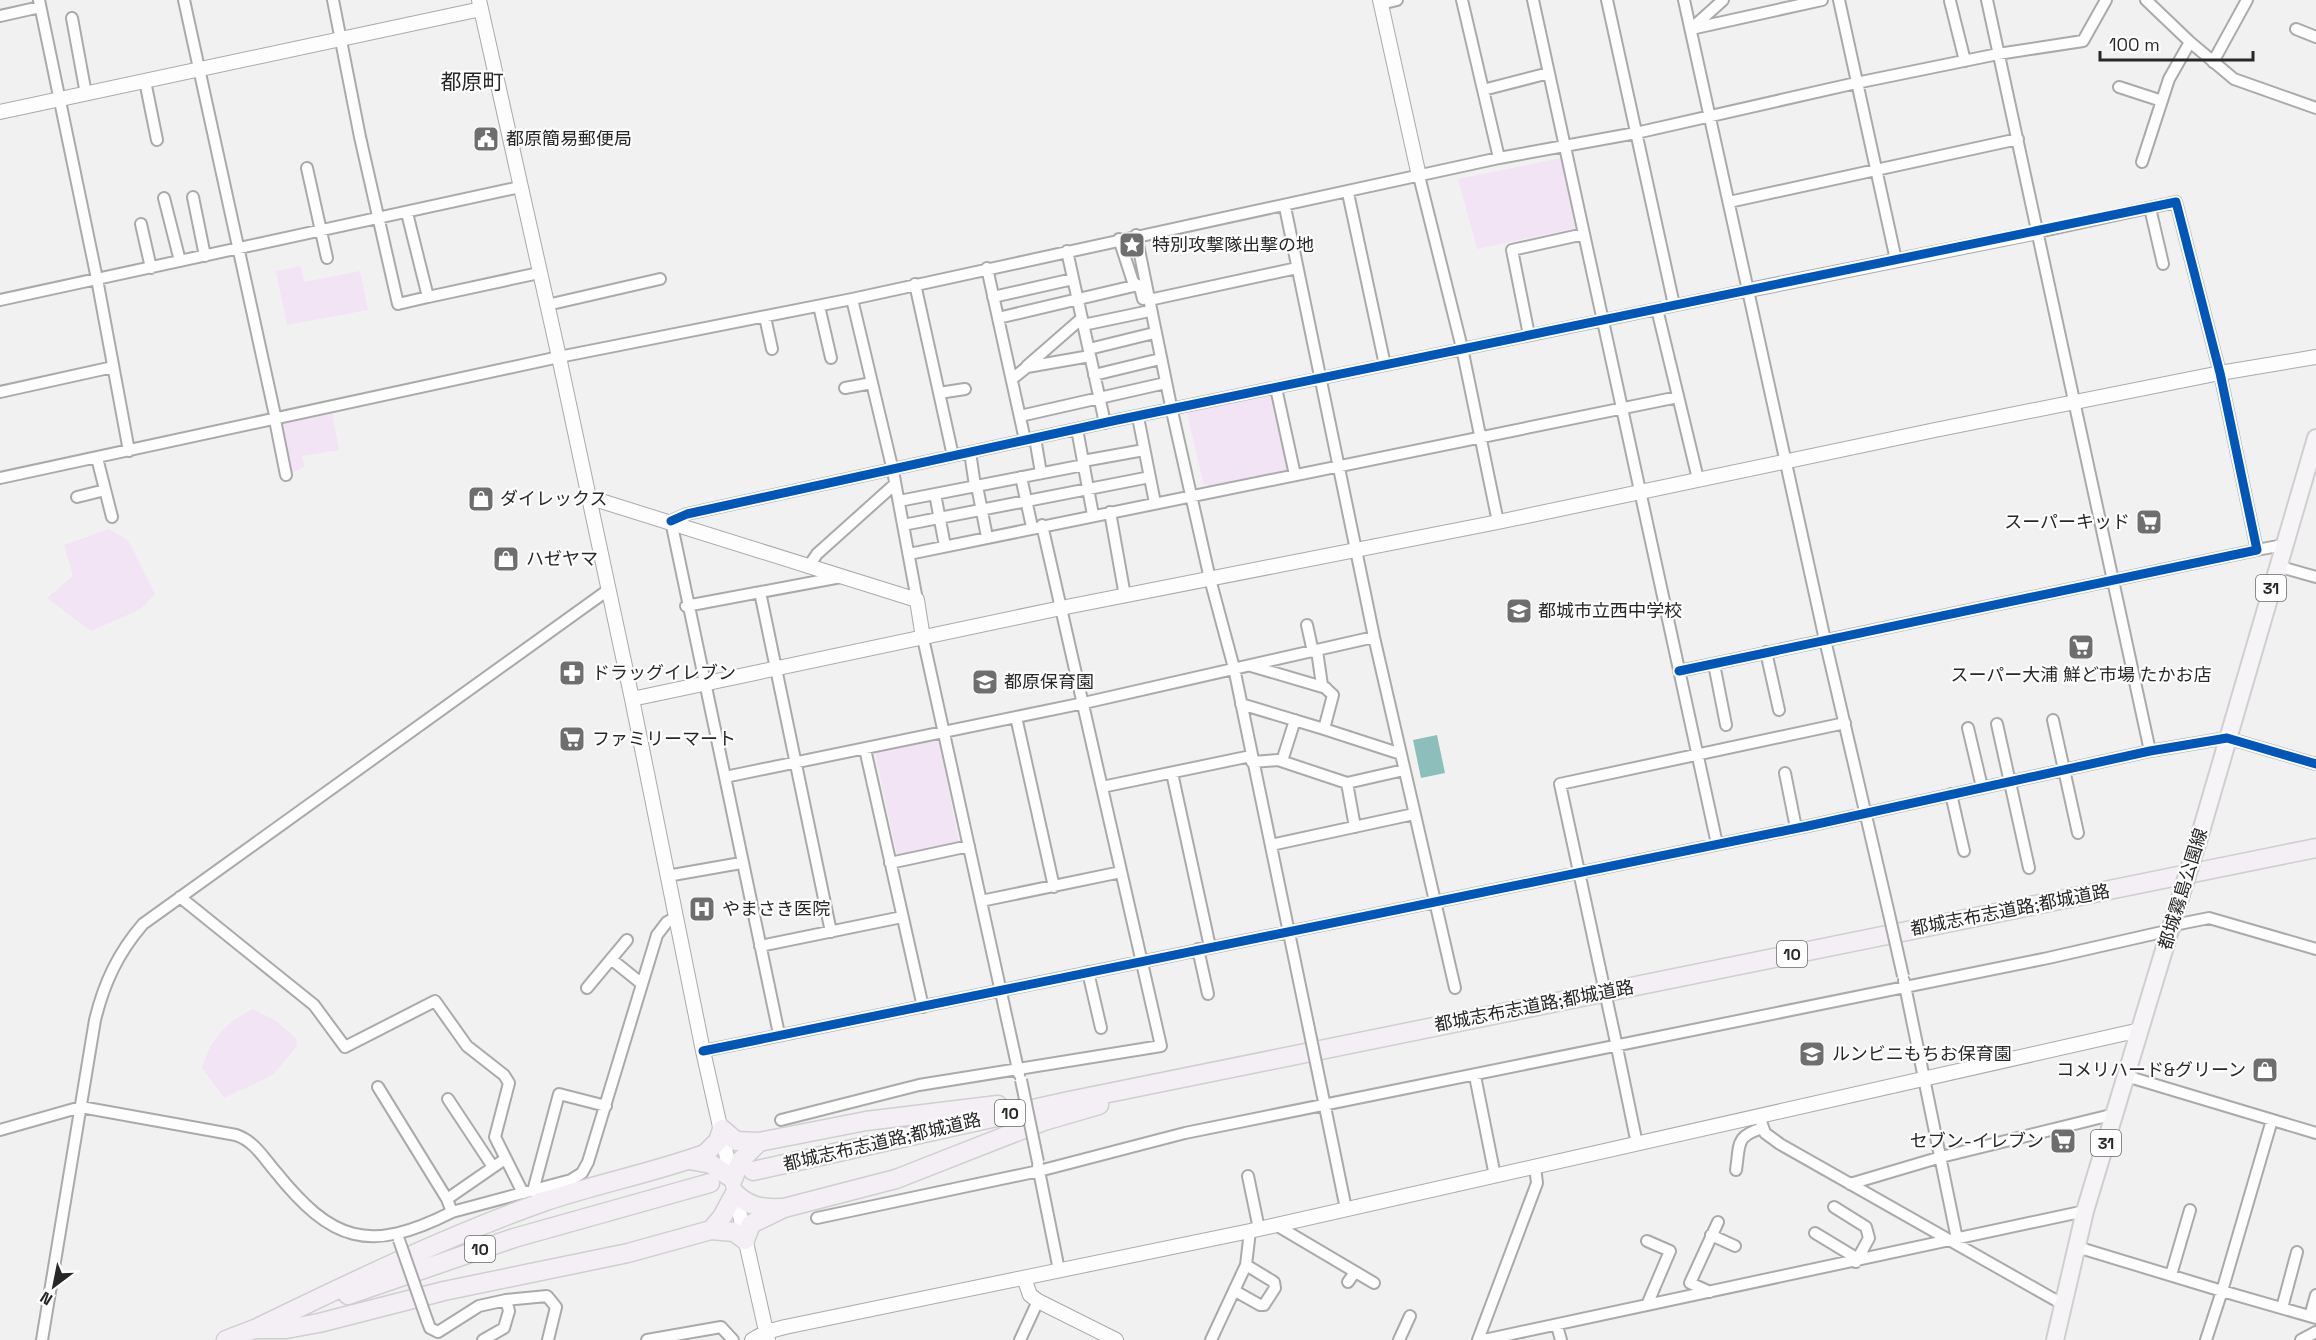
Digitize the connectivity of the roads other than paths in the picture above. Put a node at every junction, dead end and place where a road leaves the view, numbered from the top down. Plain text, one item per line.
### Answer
1 (184, 0) edge
2 (333, 0) edge
3 (1397, 0) edge
4 (1462, 0) edge
5 (1533, 0) edge
6 (1607, 0) edge
7 (1684, 0) edge
8 (1723, 0) edge
9 (1822, 0) edge
10 (1839, 0) edge
11 (1987, 0) edge
12 (2106, 0) edge
13 (2146, 0) edge
14 (2247, 0) edge
15 (1950, 1) edge
16 (1380, 2) edge
17 (39, 4) edge
18 (480, 5) edge
19 (0, 16) edge
20 (72, 18) dead end
21 (1691, 29) junction
22 (2296, 29) dead end
23 (2316, 37) edge
24 (342, 39) junction
25 (2190, 42) junction
26 (1998, 54) junction
27 (1965, 61) junction
28 (2213, 62) junction
29 (200, 70) junction
30 (1549, 73) junction
31 (145, 81) junction
32 (1856, 82) junction
33 (2119, 87) dead end
34 (1483, 90) junction
35 (86, 94) junction
36 (58, 100) junction
37 (2162, 101) junction
38 (2316, 108) edge
39 (0, 112) edge
40 (1710, 115) junction
41 (1636, 133) junction
42 (2018, 139) junction
43 (157, 140) dead end
44 (1565, 148) junction
45 (1499, 158) junction
46 (2142, 162) dead end
47 (306, 168) dead end
48 (1877, 170) junction
49 (1419, 176) junction
50 (519, 187) junction
51 (1348, 193) junction
52 (193, 196) dead end
53 (164, 198) dead end
54 (1729, 202) junction
55 (1285, 207) junction
56 (2150, 208) junction
57 (406, 213) junction
58 (380, 219) junction
59 (141, 224) dead end
60 (321, 231) junction
61 (2038, 232) junction
62 (1584, 234) junction
63 (1136, 236) junction
64 (1119, 239) junction
65 (238, 249) junction
66 (1067, 252) junction
67 (205, 256) junction
68 (327, 258) dead end
69 (1896, 260) junction
70 (180, 261) junction
71 (2163, 264) dead end
72 (151, 268) junction
73 (987, 268) junction
74 (1297, 268) junction
75 (539, 273) junction
76 (97, 279) junction
77 (660, 279) dead end
78 (1073, 279) junction
79 (915, 284) junction
80 (1138, 285) junction
81 (1749, 290) junction
82 (428, 297) junction
83 (993, 297) junction
84 (852, 299) junction
85 (0, 300) edge
86 (1149, 300) junction
87 (1078, 301) junction
88 (547, 305) junction
89 (1674, 305) junction
90 (819, 306) junction
91 (1657, 309) junction
92 (1145, 312) junction
93 (765, 317) junction
94 (998, 318) junction
95 (1602, 320) junction
96 (1083, 321) junction
97 (1150, 334) junction
98 (1529, 335) junction
99 (1462, 348) junction
100 (772, 349) dead end
101 (1090, 352) junction
102 (559, 357) junction
103 (2316, 357) edge
104 (831, 358) dead end
105 (1156, 360) junction
106 (1386, 365) junction
107 (113, 367) junction
108 (1027, 367) junction
109 (2220, 372) junction
110 (1094, 375) junction
111 (1322, 378) junction
112 (1012, 379) junction
113 (872, 383) junction
114 (1161, 384) junction
115 (845, 388) dead end
116 (1276, 388) junction
117 (965, 389) dead end
118 (0, 392) edge
119 (939, 393) junction
120 (1100, 397) junction
121 (1678, 397) junction
122 (2075, 403) junction
123 (1168, 407) junction
124 (1622, 407) junction
125 (1020, 416) junction
126 (1138, 417) junction
127 (276, 420) junction
128 (1105, 423) junction
129 (1077, 429) junction
130 (1480, 437) junction
131 (2316, 438) edge
132 (1030, 439) junction
133 (1144, 450) junction
134 (129, 451) junction
135 (970, 452) junction
136 (953, 456) junction
137 (97, 458) junction
138 (1786, 462) junction
139 (1083, 463) junction
140 (1339, 466) junction
141 (893, 471) junction
142 (1041, 473) junction
143 (286, 475) dead end
144 (1295, 475) junction
145 (1021, 477) junction
146 (1149, 477) junction
147 (0, 478) edge
148 (1698, 479) junction
149 (895, 484) junction
150 (976, 486) junction
151 (1088, 488) junction
152 (105, 490) junction
153 (1642, 492) junction
154 (935, 494) junction
155 (1192, 496) junction
156 (77, 497) dead end
157 (588, 497) junction
158 (899, 501) junction
159 (1027, 502) junction
160 (1155, 503) junction
161 (982, 510) junction
162 (1110, 512) junction
163 (1093, 515) junction
164 (112, 517) dead end
165 (940, 518) junction
166 (671, 521) junction
167 (1498, 522) junction
168 (903, 525) junction
169 (1037, 526) junction
170 (987, 537) junction
171 (2283, 545) junction
172 (945, 546) junction
173 (1357, 548) junction
174 (2257, 550) junction
175 (909, 554) junction
176 (809, 566) junction
177 (2277, 566) junction
178 (841, 577) junction
179 (2316, 577) edge
180 (1210, 579) junction
181 (2114, 581) junction
182 (608, 590) junction
183 (760, 592) junction
184 (1125, 596) junction
185 (917, 600) junction
186 (686, 606) junction
187 (1061, 608) junction
188 (1307, 625) dead end
189 (923, 638) junction
190 (1374, 638) junction
191 (1824, 640) junction
192 (1315, 651) junction
193 (1766, 652) junction
194 (1714, 664) junction
195 (1249, 665) junction
196 (776, 667) junction
197 (1234, 668) junction
198 (1679, 671) junction
199 (704, 683) junction
200 (1326, 688) junction
201 (632, 699) junction
202 (1084, 704) junction
203 (1241, 704) junction
204 (1779, 710) dead end
205 (1016, 717) junction
206 (1295, 720) junction
207 (2053, 720) dead end
208 (1845, 723) junction
209 (1726, 724) dead end
210 (1997, 724) dead end
211 (1968, 728) dead end
212 (1324, 729) junction
213 (946, 733) junction
214 (2228, 738) junction
215 (865, 749) junction
216 (2150, 752) junction
217 (1401, 754) junction
218 (1698, 754) junction
219 (1252, 759) junction
220 (1282, 761) junction
221 (795, 763) junction
222 (2316, 764) edge
223 (1404, 770) junction
224 (2064, 770) junction
225 (1172, 773) junction
226 (1785, 773) dead end
227 (725, 777) junction
228 (2010, 782) junction
229 (1347, 783) junction
230 (1102, 787) junction
231 (1982, 787) junction
232 (1951, 794) junction
233 (1864, 812) junction
234 (1414, 814) junction
235 (1355, 827) junction
236 (1796, 828) junction
237 (2078, 833) dead end
238 (1717, 844) junction
239 (1271, 845) junction
240 (969, 846) junction
241 (2316, 848) edge
242 (1964, 851) dead end
243 (741, 863) junction
244 (890, 863) junction
245 (2029, 868) dead end
246 (1121, 872) junction
247 (1577, 872) junction
248 (668, 876) junction
249 (1054, 887) junction
250 (180, 897) junction
251 (981, 902) junction
252 (1434, 902) junction
253 (902, 916) junction
254 (676, 917) junction
255 (2173, 923) junction
256 (1287, 931) junction
257 (831, 932) junction
258 (627, 940) dead end
259 (760, 946) junction
260 (1210, 947) junction
261 (1198, 949) junction
262 (2316, 949) edge
263 (611, 959) junction
264 (1141, 961) junction
265 (1088, 972) junction
266 (1904, 981) junction
267 (642, 984) junction
268 (587, 988) dead end
269 (1455, 988) dead end
270 (1001, 991) junction
271 (1208, 993) dead end
272 (923, 1007) junction
273 (1101, 1028) dead end
274 (2140, 1030) junction
275 (779, 1034) junction
276 (1617, 1047) junction
277 (703, 1051) junction
278 (1269, 1060) junction
279 (1018, 1068) junction
280 (1475, 1076) junction
281 (2126, 1076) junction
282 (1923, 1080) junction
283 (378, 1087) dead end
284 (448, 1099) dead end
285 (606, 1106) junction
286 (1326, 1106) junction
287 (81, 1107) junction
288 (2115, 1114) junction
289 (782, 1120) dead end
290 (2272, 1120) junction
291 (1761, 1122) junction
292 (722, 1129) junction
293 (0, 1130) edge
294 (2316, 1133) edge
295 (759, 1142) junction
296 (1637, 1144) junction
297 (1941, 1157) junction
298 (506, 1159) junction
299 (689, 1160) junction
300 (493, 1167) junction
301 (1039, 1167) junction
302 (1535, 1167) junction
303 (1736, 1170) dead end
304 (753, 1171) dead end
305 (1248, 1176) dead end
306 (1495, 1176) junction
307 (710, 1183) dead end
308 (1850, 1184) junction
309 (734, 1186) junction
310 (528, 1192) junction
311 (447, 1200) junction
312 (1834, 1207) dead end
313 (784, 1208) junction
314 (1346, 1209) junction
315 (2190, 1210) dead end
316 (2085, 1211) junction
317 (452, 1212) junction
318 (817, 1218) dead end
319 (1718, 1222) dead end
320 (1275, 1226) junction
321 (711, 1230) junction
322 (1255, 1230) junction
323 (1815, 1233) dead end
324 (1712, 1235) junction
325 (398, 1237) junction
326 (746, 1240) junction
327 (1953, 1240) junction
328 (1647, 1241) dead end
329 (1735, 1246) dead end
330 (2077, 1246) junction
331 (2297, 1252) dead end
332 (1857, 1260) junction
333 (1246, 1265) junction
334 (1059, 1270) junction
335 (1355, 1272) junction
336 (2171, 1275) junction
337 (1024, 1278) junction
338 (1348, 1282) dead end
339 (1374, 1283) dead end
340 (1234, 1291) junction
341 (2222, 1291) junction
342 (1711, 1292) junction
343 (2316, 1295) edge
344 (506, 1299) junction
345 (1038, 1301) junction
346 (1647, 1305) junction
347 (2064, 1305) junction
348 (2282, 1308) junction
349 (1410, 1316) dead end
350 (2313, 1317) edge
351 (1557, 1326) junction
352 (255, 1329) junction
353 (2316, 1332) edge
354 (767, 1336) edge
355 (1528, 1336) edge
356 (2059, 1339) edge
357 (42, 1340) edge
358 (226, 1340) edge
359 (483, 1340) edge
360 (548, 1340) edge
361 (647, 1340) edge
362 (733, 1340) edge
363 (752, 1340) edge
364 (1020, 1340) edge
365 (1116, 1340) edge
366 (1211, 1340) edge
367 (1399, 1340) edge
368 (1478, 1340) edge
369 (1484, 1340) edge
370 (1561, 1340) edge
371 (2206, 1340) edge
372 (2301, 1340) edge

1 - 29 street
2 - 24 street
3 - 16 street
4 - 34 street
5 - 30 street
6 - 41 street
7 - 21 street
8 - 21 street
9 - 21 street
10 - 32 street
11 - 26 street
12 - 26 street
13 - 25 street
14 - 28 street
15 - 27 street
16 - 49 street
17 - 19 street
17 - 36 street
18 - 24 street
18 - 50 street
20 - 35 street
21 - 40 street
22 - 23 street
24 - 29 street
24 - 58 street
25 - 28 street
25 - 37 street
26 - 27 street
26 - 42 street
27 - 32 street
28 - 38 street
29 - 31 street
29 - 65 street
30 - 34 street
30 - 44 street
31 - 35 street
31 - 43 street
32 - 40 street
32 - 48 street
33 - 37 street
34 - 45 street
35 - 36 street
36 - 39 street
36 - 76 street
37 - 46 street
40 - 41 street
40 - 54 street
41 - 44 street
41 - 89 street
42 - 48 street
42 - 61 street
44 - 45 street
44 - 62 street
45 - 49 street
47 - 60 street
48 - 54 street
48 - 69 street
49 - 51 street
49 - 99 street
50 - 57 street
50 - 75 street
51 - 55 street
51 - 106 street
52 - 67 street
53 - 70 street
54 - 81 street
55 - 63 street
55 - 74 street
56 - 61 street
56 - 71 street
56 - 109 street
57 - 58 street
57 - 82 street
58 - 60 street
58 - 82 street
59 - 72 street
60 - 65 street
60 - 68 street
61 - 69 street
61 - 122 street
62 - 95 street
62 - 98 street
63 - 64 street
63 - 86 street
64 - 66 street
64 - 80 street
65 - 67 street
65 - 127 street
66 - 73 street
66 - 78 street
67 - 70 street
69 - 81 street
70 - 72 street
72 - 76 street
73 - 79 street
73 - 83 street
74 - 86 street
74 - 111 street
75 - 82 street
75 - 88 street
76 - 85 street
76 - 107 street
77 - 88 street
78 - 83 street
78 - 87 street
79 - 84 street
79 - 119 street
80 - 87 street
80 - 92 street
81 - 89 street
81 - 138 street
83 - 94 street
84 - 90 street
84 - 113 street
86 - 123 street
87 - 94 street
87 - 96 street
88 - 102 street
89 - 91 street
90 - 93 street
90 - 104 street
91 - 95 street
91 - 121 street
92 - 96 street
92 - 97 street
93 - 100 street
93 - 102 street
94 - 112 street
95 - 98 street
95 - 124 street
96 - 101 street
96 - 108 street
97 - 101 street
97 - 105 street
98 - 99 street
99 - 106 street
99 - 130 street
101 - 108 street
101 - 110 street
102 - 127 street
102 - 157 street
103 - 109 street
105 - 110 street
105 - 114 street
106 - 111 street
107 - 118 street
107 - 134 street
108 - 112 street
109 - 122 street
109 - 174 street
110 - 120 street
111 - 116 street
111 - 140 street
112 - 125 street
113 - 115 street
113 - 141 street
114 - 120 street
114 - 123 street
116 - 123 street
116 - 144 street
117 - 119 street
119 - 136 street
120 - 125 street
120 - 128 street
121 - 124 street
121 - 148 street
122 - 138 street
122 - 181 street
123 - 126 street
123 - 155 street
124 - 130 street
124 - 153 street
125 - 132 street
126 - 128 street
126 - 133 street
127 - 134 street
127 - 143 street
128 - 129 street
129 - 132 street
129 - 139 street
130 - 140 street
130 - 167 street
131 - 171 main road, 都城霧島公園線 / 31
132 - 135 street
132 - 142 street
133 - 139 street
133 - 146 street
134 - 137 street
135 - 136 street
135 - 150 street
136 - 141 street
137 - 147 street
137 - 152 street
138 - 148 street
138 - 191 street
139 - 142 street
139 - 151 street
140 - 144 street
140 - 173 street
141 - 149 street
141 - 166 street
142 - 145 street
144 - 155 street
145 - 150 street
145 - 159 street
146 - 151 street
146 - 160 street
148 - 153 street
149 - 158 street
149 - 176 street
150 - 154 street
150 - 161 street
151 - 159 street
151 - 163 street
152 - 156 street
152 - 164 street
153 - 167 street
153 - 198 street
154 - 158 street
154 - 165 street
155 - 160 street
155 - 180 street
157 - 166 street
157 - 182 street
158 - 168 street
159 - 161 street
159 - 169 street
160 - 162 street
161 - 165 street
161 - 170 street
162 - 163 street
162 - 184 street
163 - 169 street
165 - 168 street
165 - 172 street
166 - 176 street
166 - 186 street
167 - 173 street
168 - 175 street
169 - 170 street
169 - 187 street
170 - 172 street
171 - 174 street
171 - 177 main road, 都城霧島公園線 / 31
172 - 175 street
173 - 180 street
173 - 190 street
174 - 181 street
175 - 185 street
176 - 178 street
177 - 179 street
177 - 214 main road, 都城霧島公園線 / 31
178 - 183 street
178 - 185 street
180 - 184 street
180 - 197 street
181 - 191 street
181 - 216 street
182 - 201 street
182 - 250 street
183 - 186 street
183 - 196 street
184 - 187 street
185 - 189 street
186 - 199 street
187 - 189 street
187 - 202 street
188 - 192 street
189 - 196 street
189 - 213 street
190 - 192 street
190 - 217 street
191 - 193 street
191 - 208 street
192 - 195 street
192 - 200 street
193 - 194 street
193 - 204 street
194 - 198 street
194 - 209 street
195 - 197 street
195 - 200 street
196 - 199 street
196 - 221 street
197 - 202 street
197 - 203 street
198 - 218 street
199 - 201 street
199 - 227 street
200 - 212 street
201 - 248 street
202 - 205 street
202 - 230 street
203 - 206 street
203 - 219 street
205 - 213 street
205 - 249 street
206 - 212 street
206 - 220 street
207 - 224 street
208 - 218 street
208 - 233 street
210 - 228 street
211 - 231 street
212 - 217 street
213 - 215 street
213 - 240 street
214 - 216 street
214 - 222 street
214 - 255 main road, 都城霧島公園線 / 31, bridge
215 - 221 street
215 - 244 street
216 - 224 street
217 - 223 street
218 - 238 street
218 - 247 street
219 - 220 street
219 - 225 street
219 - 239 street
220 - 229 street
221 - 227 street
221 - 257 street
223 - 229 street
223 - 234 street
224 - 228 street
224 - 237 street
225 - 230 street
225 - 260 street
226 - 236 street
227 - 243 street
228 - 231 street
228 - 245 street
229 - 235 street
230 - 246 street
231 - 232 street
232 - 233 street
232 - 242 street
233 - 236 street
233 - 266 street, bridge
234 - 235 street
234 - 252 street
235 - 239 street
236 - 238 street
238 - 247 street
239 - 256 street
240 - 244 street
240 - 251 street
241 - 278 highway, 都城志布志道路;都城道路 / 10
243 - 248 street
243 - 259 street
244 - 253 street
246 - 249 street
246 - 264 street
247 - 252 street
247 - 276 street, bridge
248 - 254 street
249 - 251 street
250 - 287 street
250 - 298 street
251 - 270 street
252 - 256 street
252 - 269 street
253 - 257 street
253 - 272 street
254 - 267 street
254 - 277 street
255 - 262 street
255 - 266 street
255 - 274 main road, 都城霧島公園線 / 31
256 - 260 street
256 - 286 street, bridge
257 - 259 street
258 - 263 street
259 - 275 street
260 - 261 street
261 - 264 street
261 - 271 street
263 - 267 street
263 - 268 street
264 - 265 street
264 - 279 street
265 - 270 street
265 - 273 street
266 - 276 street
266 - 282 street
267 - 285 street
270 - 272 street
270 - 279 street
272 - 275 street
274 - 281 main road, 都城霧島公園線 / 31
274 - 282 street
275 - 277 street
276 - 280 street
276 - 296 street
277 - 292 street
278 - 295 highway
278 - 304 highway, 都城志布志道路;都城道路 / 10
278 - 313 highway
279 - 289 street
279 - 301 street, bridge
280 - 286 street
280 - 306 street
281 - 288 main road, 都城霧島公園線 / 31
281 - 290 street
282 - 291 street
282 - 297 street
283 - 311 street
284 - 300 street
285 - 310 street
285 - 310 street
286 - 301 street
286 - 314 street
287 - 293 street
287 - 325 street
287 - 357 street
288 - 297 street
288 - 316 main road, 都城霧島公園線 / 31
290 - 294 street
290 - 341 street
291 - 296 street
291 - 303 street
291 - 308 street
292 - 295 highway
292 - 299 highway
292 - 309 street
295 - 309 highway
296 - 302 street
297 - 308 street
297 - 327 street
298 - 300 street
298 - 310 street
299 - 309 highway
299 - 352 highway
300 - 311 street
301 - 318 street
301 - 334 street
302 - 306 street
302 - 368 street
305 - 322 street
306 - 314 street
307 - 352 highway, 10
308 - 327 street
309 - 313 highway
309 - 321 highway
309 - 326 street
310 - 317 street
311 - 317 street
312 - 332 street
313 - 326 highway
314 - 320 street
315 - 336 street
316 - 327 street
316 - 330 main road, 都城霧島公園線 / 31
317 - 325 street
319 - 324 street
320 - 322 street
320 - 335 street
321 - 326 highway
321 - 352 highway
322 - 333 street
322 - 334 street
323 - 332 street
324 - 329 street
324 - 342 street
325 - 344 street, bridge
326 - 354 street
327 - 332 street
327 - 347 street
328 - 346 street
330 - 336 street
330 - 347 main road, 都城霧島公園線 / 31
331 - 348 street
332 - 342 street
333 - 340 street
333 - 340 street
334 - 337 street
335 - 338 street
335 - 339 street
336 - 341 street
337 - 345 street
337 - 354 street
340 - 366 street
341 - 348 street
341 - 371 street
342 - 346 street
343 - 350 street
344 - 359 street
344 - 360 street
345 - 364 street
345 - 365 street
346 - 351 street
347 - 356 main road, 都城霧島公園線 / 31
348 - 350 street
349 - 367 street
351 - 355 street
351 - 370 street
352 - 358 highway, 10
353 - 372 street
354 - 363 street
355 - 369 street
361 - 362 street

